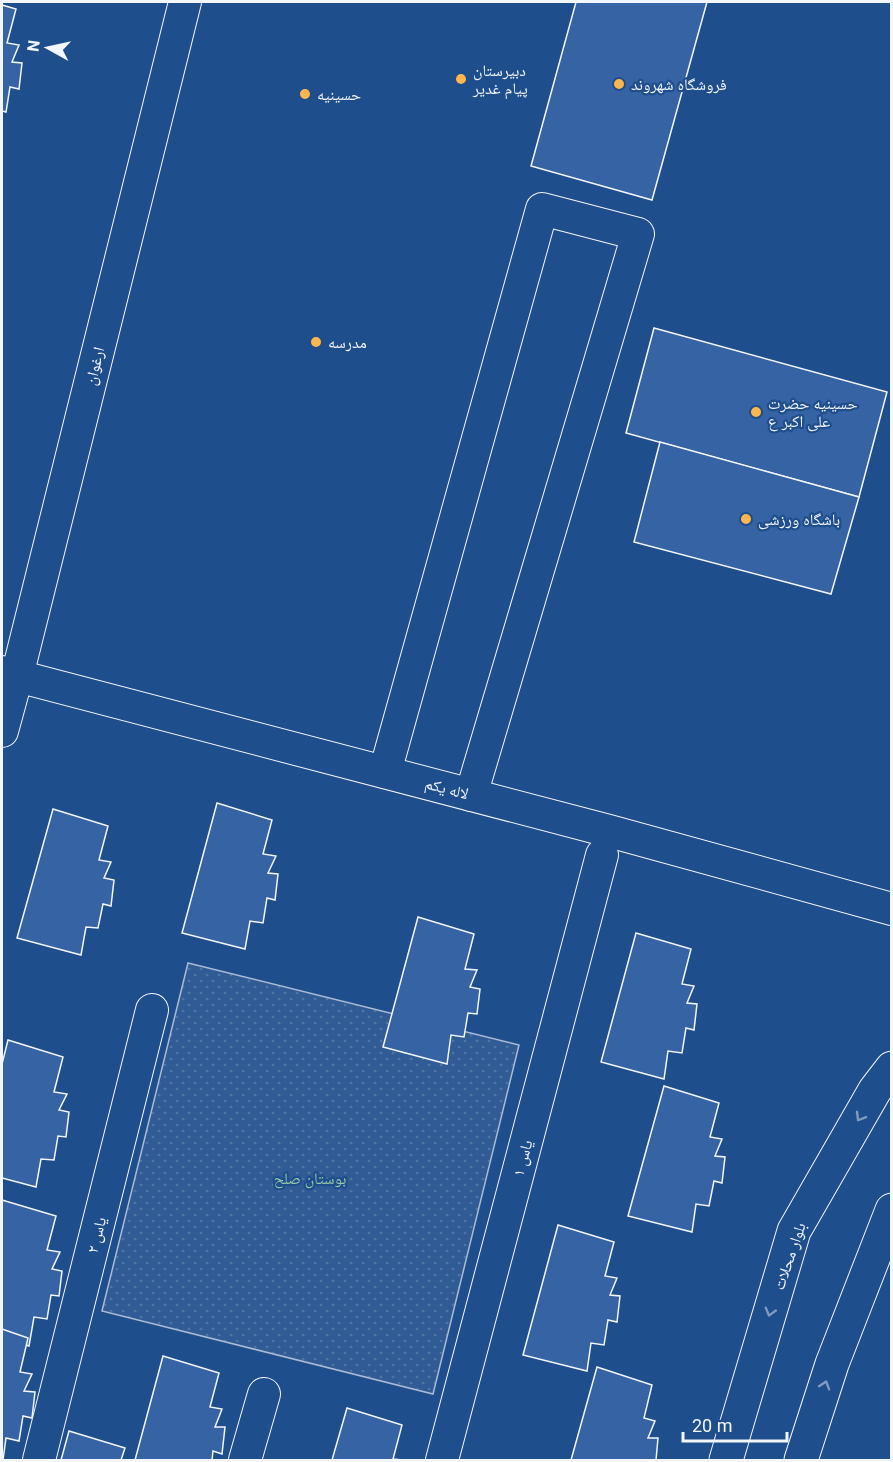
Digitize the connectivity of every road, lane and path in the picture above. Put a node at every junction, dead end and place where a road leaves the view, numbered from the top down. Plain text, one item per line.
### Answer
1 (185, 2) edge
2 (9, 674) edge
3 (2, 731) edge
4 (385, 772) junction
5 (471, 795) junction
6 (602, 855) dead end
7 (891, 909) edge
8 (152, 1010) dead end
9 (891, 1068) edge
10 (891, 1210) edge
11 (264, 1394) dead end
12 (39, 1461) edge
13 (245, 1461) edge
14 (442, 1461) edge
15 (726, 1461) edge
16 (801, 1461) edge

1 - 2 street, ارغوان
2 - 3 street, ارغوان
2 - 4 street, لاله یکم
4 - 5 street, لاله یکم
4 - 5 street
5 - 7 street, لاله یکم
6 - 14 street, یاس ۱
8 - 12 street, یاس ۲
9 -> 15 main road, بلوار محلات
16 -> 10 main road
11 - 13 street

